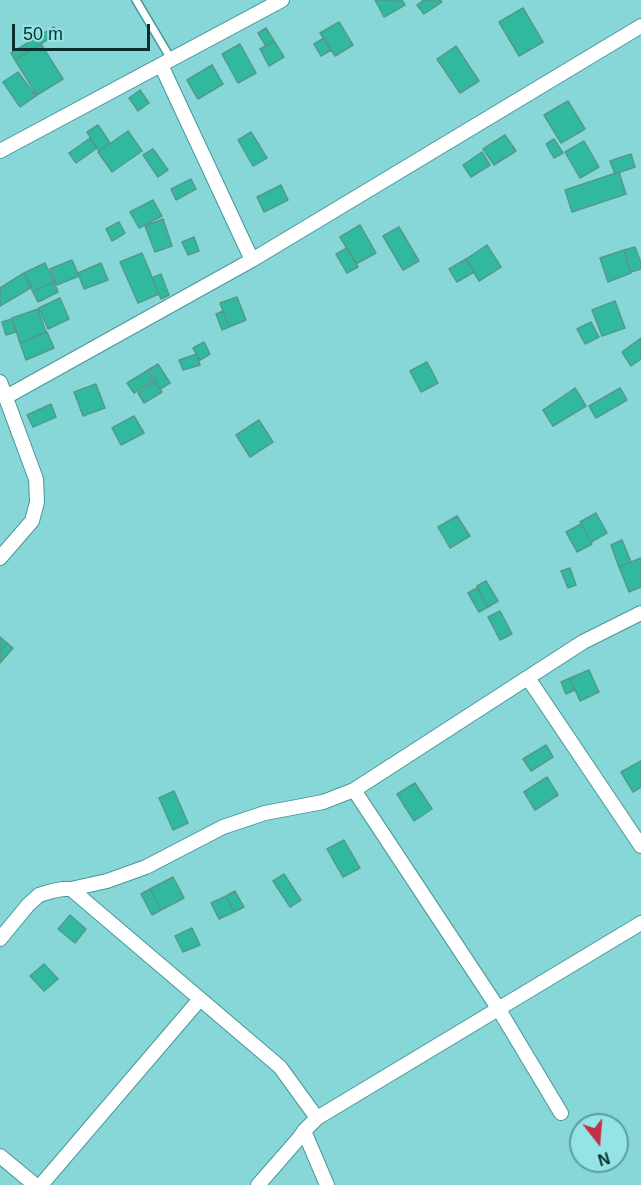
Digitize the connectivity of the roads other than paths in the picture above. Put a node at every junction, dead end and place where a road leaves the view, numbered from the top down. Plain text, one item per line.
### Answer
1 (136, 0) edge
2 (282, 0) edge
3 (641, 26) edge
4 (166, 62) junction
5 (0, 151) edge
6 (252, 260) junction
7 (0, 382) edge
8 (6, 397) junction
9 (0, 558) edge
10 (641, 613) edge
11 (528, 678) junction
12 (354, 790) junction
13 (641, 846) edge
14 (71, 889) junction
15 (641, 923) edge
16 (0, 939) edge
17 (200, 999) junction
18 (498, 1008) junction
19 (561, 1113) dead end
20 (317, 1118) junction
21 (304, 1131) junction
22 (0, 1156) edge
23 (35, 1185) edge
24 (41, 1185) edge
25 (258, 1185) edge
26 (327, 1185) edge

1 - 4 lane
2 - 4 street
3 - 6 street
4 - 5 street
4 - 6 street
6 - 8 street
7 - 8 street
8 - 9 street
10 - 11 street
11 - 12 street
11 - 13 street
12 - 14 street
12 - 18 street
14 - 16 street
14 - 17 street
15 - 18 street
17 - 20 street
17 - 24 street
18 - 19 street
18 - 20 street
20 - 21 street
21 - 25 street
21 - 26 street
22 - 23 street

